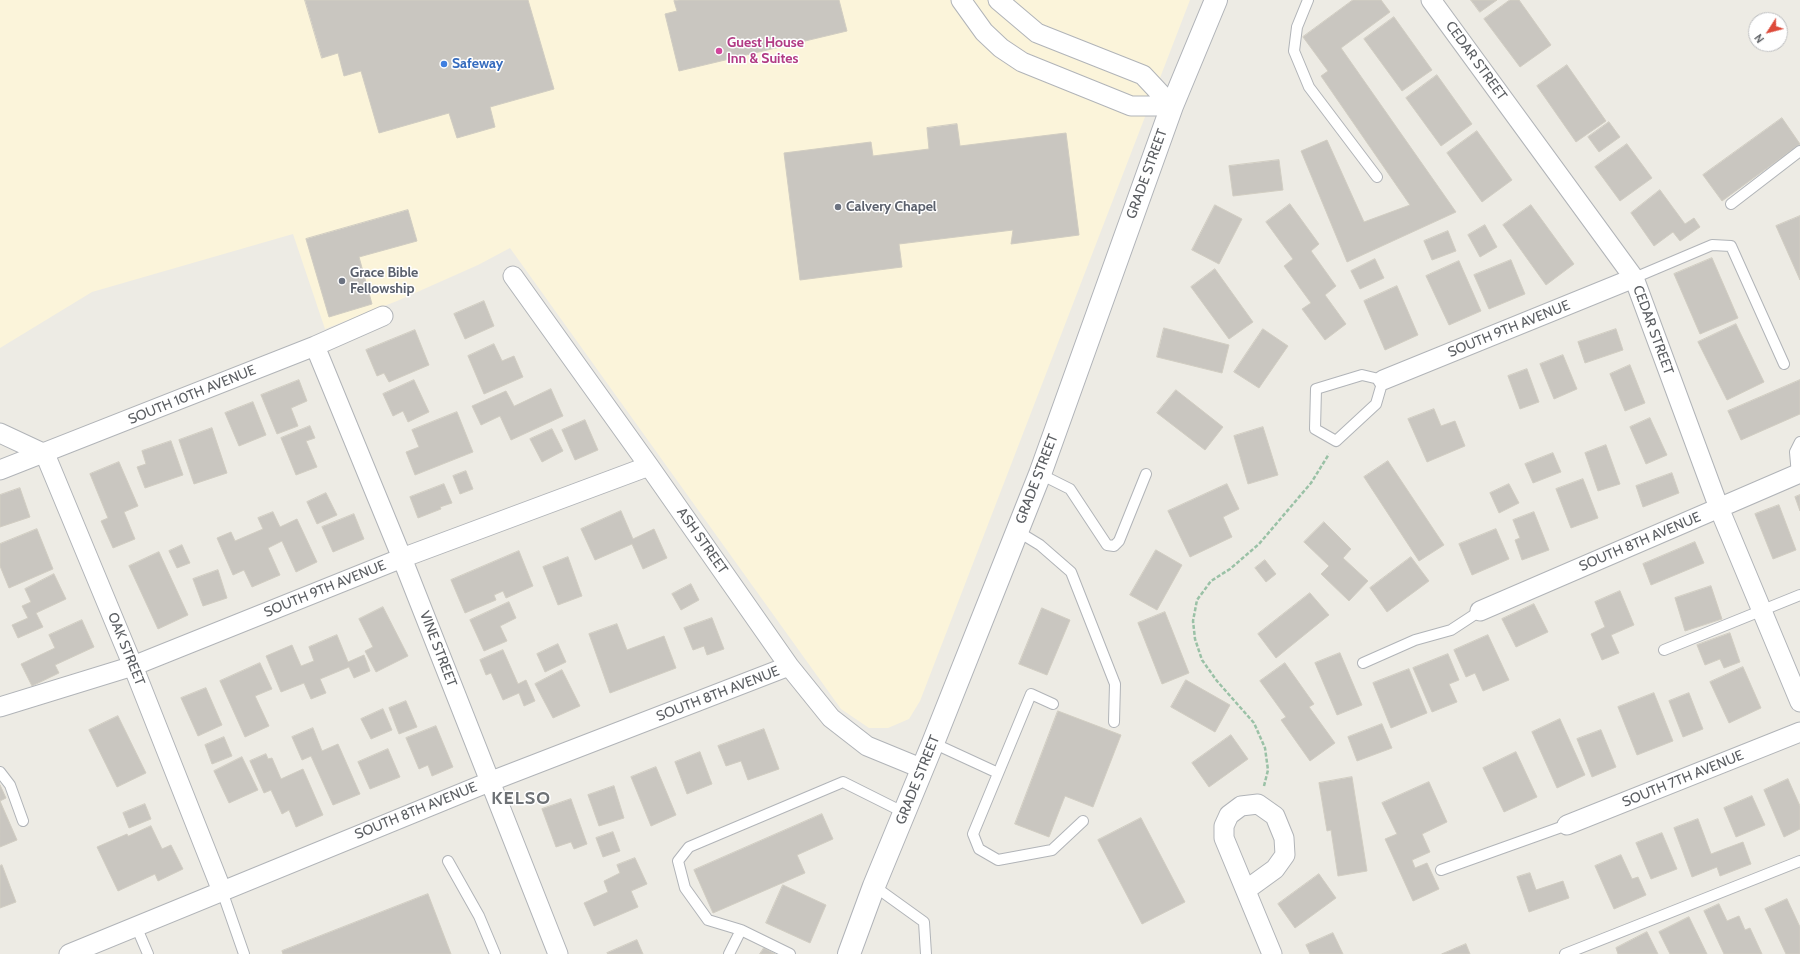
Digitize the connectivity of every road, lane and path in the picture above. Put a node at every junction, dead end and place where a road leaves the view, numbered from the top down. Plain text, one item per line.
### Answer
1 (961, 0) edge
2 (998, 0) edge
3 (1216, 0) edge
4 (1308, 0) edge
5 (1431, 0) edge
6 (1172, 106) junction
7 (1800, 151) edge
8 (1377, 177) dead end
9 (1731, 204) dead end
10 (514, 276) dead end
11 (1634, 278) junction
12 (383, 316) dead end
13 (315, 346) junction
14 (1784, 364) dead end
15 (1383, 380) junction
16 (0, 433) edge
17 (1336, 441) junction
18 (1800, 442) edge
19 (45, 454) junction
20 (649, 466) junction
21 (0, 470) edge
22 (1040, 474) junction
23 (1146, 474) dead end
24 (1798, 474) edge
25 (1720, 508) junction
26 (1017, 531) junction
27 (402, 558) junction
28 (1800, 595) edge
29 (1762, 610) junction
30 (1480, 611) joint
31 (1664, 650) dead end
32 (1364, 663) dead end
33 (133, 666) junction
34 (789, 666) junction
35 (1800, 702) edge
36 (1053, 704) dead end
37 (0, 707) edge
38 (1114, 722) dead end
39 (1800, 732) edge
40 (933, 743) junction
41 (923, 769) junction
42 (0, 772) edge
43 (998, 773) junction
44 (489, 782) junction
45 (1258, 804) junction
46 (905, 813) junction
47 (23, 821) dead end
48 (1083, 821) dead end
49 (1567, 825) joint
50 (448, 861) dead end
51 (1800, 861) edge
52 (1441, 870) dead end
53 (874, 886) junction
54 (1246, 890) junction
55 (222, 891) junction
56 (136, 926) junction
57 (741, 930) junction
58 (68, 954) edge
59 (148, 954) edge
60 (244, 954) edge
61 (495, 954) edge
62 (558, 954) edge
63 (729, 954) edge
64 (790, 954) edge
65 (849, 954) edge
66 (926, 954) edge
67 (1272, 954) edge
68 (1565, 954) edge

1 - 6 street
2 - 6 street
3 - 6 main road, GRADE STREET
4 - 8 lane
5 - 11 street, CEDAR STREET
6 - 22 main road, GRADE STREET
7 - 9 lane
10 - 20 street, ASH STREET
11 - 14 lane
11 - 15 street, SOUTH 9TH AVENUE
11 - 25 street, CEDAR STREET
12 - 13 street, SOUTH 10TH AVENUE
13 - 19 street, SOUTH 10TH AVENUE
13 - 27 street, VINE STREET
15 - 17 lane
15 - 17 lane
16 - 19 street
17 - 45 path
18 - 24 lane
19 - 21 street, SOUTH 10TH AVENUE
19 - 33 street, OAK STREET
20 - 27 street, SOUTH 9TH AVENUE
20 - 34 street, ASH STREET
22 - 23 lane
22 - 26 main road, GRADE STREET
24 - 25 street, SOUTH 8TH AVENUE
25 - 29 street, CEDAR STREET
25 - 30 street, SOUTH 8TH AVENUE
26 - 38 lane
26 - 40 main road, GRADE STREET
27 - 33 street, SOUTH 9TH AVENUE
27 - 44 street, VINE STREET
28 - 29 lane
29 - 31 lane
29 - 35 street, CEDAR STREET
30 - 32 lane
33 - 37 street, SOUTH 9TH AVENUE
33 - 55 street, OAK STREET
34 - 41 street, ASH STREET
34 - 44 street, SOUTH 8TH AVENUE
36 - 43 lane
39 - 49 street, SOUTH 7TH AVENUE
40 - 41 main road, GRADE STREET
40 - 43 lane
41 - 46 main road, GRADE STREET
42 - 47 lane
43 - 48 lane
44 - 55 street, SOUTH 8TH AVENUE
44 - 62 street, VINE STREET
45 - 54 street
45 - 54 street
46 - 53 main road, GRADE STREET
46 - 57 lane
49 - 52 lane
50 - 61 lane
51 - 68 lane
53 - 65 main road, GRADE STREET
53 - 66 lane
54 - 67 street
55 - 56 street, SOUTH 8TH AVENUE
55 - 60 lane
56 - 58 street, SOUTH 8TH AVENUE
56 - 59 lane
57 - 63 lane
57 - 64 lane

